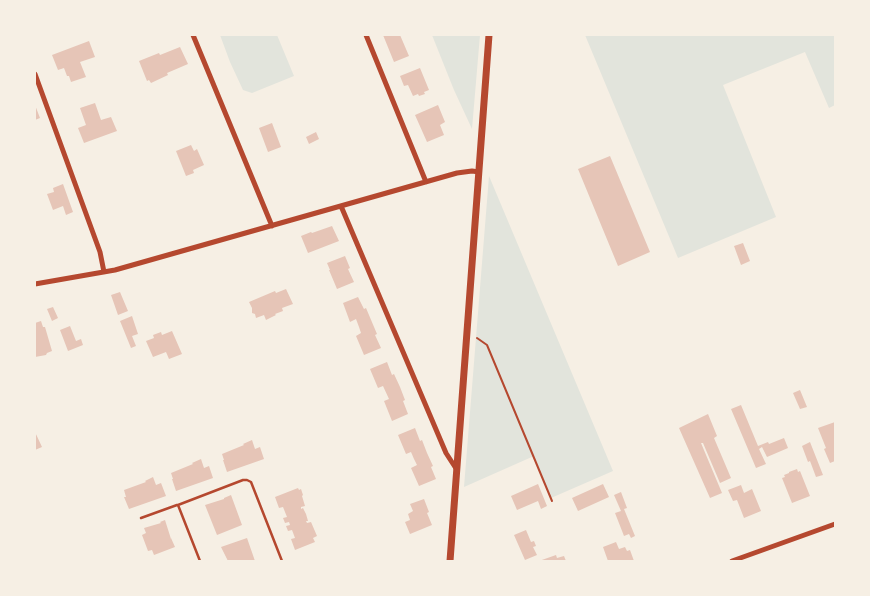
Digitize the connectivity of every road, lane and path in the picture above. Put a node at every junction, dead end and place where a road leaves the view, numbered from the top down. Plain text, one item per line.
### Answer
1 (193, 35) edge
2 (366, 35) edge
3 (489, 35) edge
4 (35, 74) edge
5 (479, 172) junction
6 (426, 182) junction
7 (341, 206) junction
8 (272, 226) junction
9 (104, 272) junction
10 (35, 284) edge
11 (467, 336) junction
12 (457, 471) junction
13 (552, 502) dead end
14 (178, 505) junction
15 (141, 518) dead end
16 (835, 524) edge
17 (200, 561) edge
18 (282, 561) edge
19 (450, 561) edge
20 (732, 561) edge

1 - 8 street
2 - 6 street
3 - 5 street
4 - 9 street
5 - 6 street
5 - 11 street
6 - 7 street
7 - 8 street
7 - 12 street
8 - 9 street
9 - 10 street
11 - 12 street
11 - 13 path
12 - 19 street
14 - 15 lane
14 - 17 lane
14 - 18 lane
16 - 20 street

